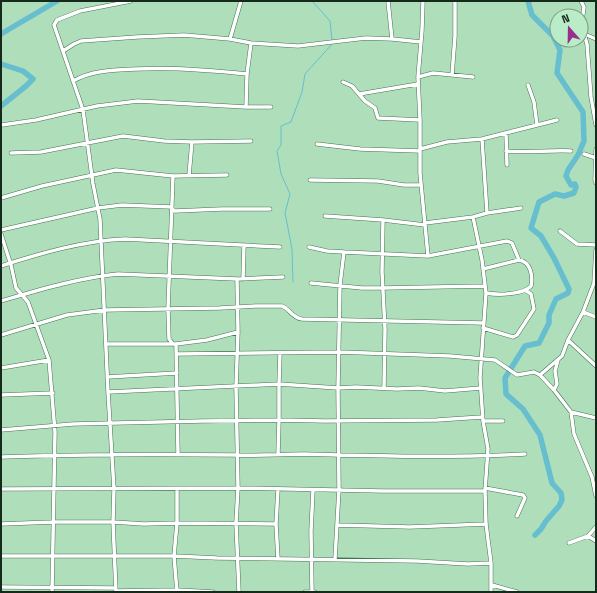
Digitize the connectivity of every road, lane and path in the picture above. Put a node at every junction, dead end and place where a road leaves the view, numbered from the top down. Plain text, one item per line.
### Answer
1 (131, 1) edge
2 (240, 1) edge
3 (388, 1) edge
4 (423, 1) edge
5 (455, 1) edge
6 (230, 39) junction
7 (392, 39) junction
8 (421, 42) junction
9 (251, 43) junction
10 (587, 48) edge
11 (63, 51) junction
12 (247, 74) junction
13 (452, 74) junction
14 (418, 77) junction
15 (473, 77) dead end
16 (73, 81) junction
17 (343, 82) dead end
18 (418, 84) junction
19 (528, 85) dead end
20 (596, 87) edge
21 (590, 88) junction
22 (359, 94) junction
23 (246, 107) junction
24 (271, 107) dead end
25 (83, 110) junction
26 (595, 111) edge
27 (420, 120) junction
28 (557, 120) dead end
29 (2, 125) dead end
30 (537, 125) junction
31 (596, 125) edge
32 (506, 133) junction
33 (482, 139) junction
34 (251, 141) dead end
35 (192, 142) junction
36 (88, 143) junction
37 (317, 144) dead end
38 (596, 149) edge
39 (420, 150) junction
40 (506, 151) junction
41 (571, 151) dead end
42 (11, 153) dead end
43 (584, 154) dead end
44 (596, 157) edge
45 (507, 165) dead end
46 (91, 174) junction
47 (189, 175) junction
48 (227, 175) dead end
49 (173, 176) junction
50 (310, 180) dead end
51 (596, 183) edge
52 (421, 185) junction
53 (1, 198) edge
54 (98, 208) junction
55 (521, 208) dead end
56 (173, 209) junction
57 (270, 209) dead end
58 (486, 213) junction
59 (325, 216) dead end
60 (473, 217) junction
61 (383, 220) junction
62 (425, 224) junction
63 (1, 230) edge
64 (560, 231) dead end
65 (1, 234) edge
66 (101, 240) junction
67 (170, 242) junction
68 (244, 245) junction
69 (596, 245) edge
70 (309, 246) dead end
71 (478, 246) junction
72 (280, 247) dead end
73 (596, 250) edge
74 (344, 252) junction
75 (382, 254) junction
76 (428, 256) junction
77 (519, 260) junction
78 (10, 263) junction
79 (1, 266) edge
80 (483, 269) junction
81 (103, 275) junction
82 (170, 275) junction
83 (243, 278) junction
84 (283, 278) dead end
85 (237, 279) junction
86 (311, 283) dead end
87 (340, 285) junction
88 (485, 286) junction
89 (383, 288) junction
90 (525, 290) junction
91 (596, 291) edge
92 (591, 292) junction
93 (486, 293) junction
94 (22, 294) junction
95 (1, 301) edge
96 (237, 307) junction
97 (168, 309) junction
98 (105, 310) junction
99 (583, 312) junction
100 (596, 317) edge
101 (339, 319) junction
102 (384, 321) junction
103 (483, 322) junction
104 (36, 324) junction
105 (483, 328) junction
106 (238, 332) junction
107 (1, 335) edge
108 (169, 339) junction
109 (568, 340) junction
110 (106, 344) junction
111 (165, 344) junction
112 (174, 344) junction
113 (339, 352) junction
114 (237, 353) junction
115 (280, 353) junction
116 (176, 354) junction
117 (385, 354) junction
118 (481, 359) junction
119 (559, 359) junction
120 (49, 360) junction
121 (596, 366) edge
122 (1, 368) edge
123 (177, 373) junction
124 (540, 375) junction
125 (107, 377) junction
126 (279, 384) junction
127 (236, 387) junction
128 (178, 388) junction
129 (338, 388) junction
130 (384, 388) junction
131 (481, 388) junction
132 (554, 390) junction
133 (108, 392) junction
134 (53, 393) junction
135 (1, 395) edge
136 (571, 412) junction
137 (596, 412) edge
138 (595, 418) edge
139 (483, 419) junction
140 (279, 420) junction
141 (238, 421) junction
142 (339, 421) junction
143 (503, 421) dead end
144 (179, 422) junction
145 (110, 424) junction
146 (55, 425) junction
147 (1, 430) edge
148 (178, 454) junction
149 (278, 454) junction
150 (525, 454) dead end
151 (55, 455) junction
152 (112, 456) junction
153 (238, 456) junction
154 (338, 456) junction
155 (487, 456) junction
156 (1, 457) edge
157 (595, 487) edge
158 (238, 488) junction
159 (1, 489) edge
160 (114, 489) junction
161 (177, 489) junction
162 (278, 489) junction
163 (339, 489) junction
164 (55, 490) junction
165 (313, 490) junction
166 (485, 490) junction
167 (596, 496) edge
168 (517, 516) dead end
169 (53, 522) junction
170 (113, 522) junction
171 (177, 523) junction
172 (236, 523) junction
173 (1, 524) edge
174 (276, 524) junction
175 (486, 524) junction
176 (337, 525) junction
177 (596, 527) edge
178 (588, 536) junction
179 (596, 540) edge
180 (569, 543) dead end
181 (1, 556) edge
182 (52, 556) junction
183 (114, 556) junction
184 (174, 556) junction
185 (238, 558) junction
186 (278, 559) junction
187 (311, 559) junction
188 (335, 559) junction
189 (491, 563) junction
190 (492, 585) junction
191 (1, 587) edge
192 (52, 587) junction
193 (115, 591) edge
194 (177, 591) edge
195 (52, 592) edge
196 (213, 592) edge
197 (239, 592) edge
198 (305, 592) edge
199 (313, 592) edge
200 (491, 592) edge
201 (517, 592) edge

1 - 11 street
2 - 6 street
3 - 7 street
4 - 8 street
5 - 13 street
6 - 9 street
6 - 11 street
7 - 8 street
7 - 9 street
8 - 14 street
9 - 12 street
10 - 21 street
11 - 16 street
12 - 16 street
12 - 23 street
13 - 14 street
13 - 15 street
14 - 18 street
16 - 25 street
17 - 22 street
18 - 22 street
18 - 27 street
19 - 30 street
20 - 21 street
21 - 26 street
22 - 27 street
23 - 24 street
23 - 25 street
25 - 29 street
25 - 36 street
26 - 31 street
27 - 39 street
28 - 30 street
30 - 32 street
32 - 33 street
32 - 40 street
33 - 39 street
33 - 58 street
34 - 35 street
35 - 36 street
35 - 47 street
36 - 42 street
36 - 46 street
37 - 39 street
38 - 44 street
39 - 52 street
40 - 41 street
40 - 45 street
43 - 44 street
44 - 51 street
46 - 49 street
46 - 53 street
46 - 54 street
47 - 48 street
47 - 49 street
49 - 56 street
50 - 52 street
52 - 62 street
54 - 56 street
54 - 63 street
54 - 66 street
55 - 58 street
56 - 57 street
56 - 67 street
58 - 60 street
59 - 61 street
60 - 62 street
60 - 71 street
61 - 62 street
61 - 75 street
62 - 76 street
64 - 69 street
65 - 78 street
66 - 67 street
66 - 78 street
66 - 81 street
67 - 68 street
67 - 82 street
68 - 72 street
68 - 83 street
70 - 74 street
71 - 76 street
71 - 77 street
71 - 80 street
73 - 92 street
74 - 75 street
74 - 87 street
75 - 76 street
75 - 89 street
77 - 80 street
77 - 90 street
78 - 79 street
78 - 94 street
80 - 88 street
81 - 82 street
81 - 94 street
81 - 98 street
82 - 85 street
82 - 97 street
83 - 84 street
83 - 85 street
85 - 96 street
86 - 87 street
87 - 89 street
87 - 101 street
88 - 89 street
88 - 93 street
89 - 102 street
90 - 93 street
90 - 105 street
91 - 92 street
92 - 99 street
93 - 103 street
94 - 95 street
94 - 104 street
96 - 97 street
96 - 101 street
96 - 106 street
97 - 98 street
97 - 108 street
98 - 104 street
98 - 110 street
99 - 100 street
99 - 109 street
101 - 102 street
101 - 113 street
102 - 103 street
102 - 117 street
103 - 105 street
104 - 107 street
104 - 120 street
105 - 118 street
106 - 112 street
106 - 114 street
108 - 111 street
108 - 112 street
109 - 119 street
109 - 121 street
110 - 111 street
110 - 125 street
111 - 112 street
112 - 116 street
113 - 115 street
113 - 117 street
113 - 129 street
114 - 115 street
114 - 116 street
114 - 127 street
115 - 126 street
116 - 123 street
117 - 118 street
117 - 130 street
118 - 124 street
118 - 131 street
119 - 124 street
119 - 132 street
120 - 122 street
120 - 134 street
123 - 125 street
123 - 128 street
124 - 132 street
125 - 133 street
126 - 127 street
126 - 129 street
126 - 140 street
127 - 128 street
127 - 141 street
128 - 133 street
128 - 144 street
129 - 130 street
129 - 142 street
130 - 131 street
131 - 139 street
132 - 136 street
133 - 145 street
134 - 135 street
134 - 146 street
136 - 138 street
136 - 157 street
137 - 138 street
139 - 142 street
139 - 143 street
139 - 155 street
140 - 141 street
140 - 142 street
140 - 149 street
141 - 144 street
141 - 153 street
142 - 154 street
144 - 145 street
144 - 148 street
145 - 146 street
145 - 152 street
146 - 147 street
146 - 151 street
148 - 152 street
148 - 153 street
149 - 153 street
149 - 154 street
150 - 155 street
151 - 152 street
151 - 156 street
151 - 164 street
152 - 160 street
153 - 158 street
154 - 155 street
154 - 163 street
155 - 166 street
157 - 167 street
158 - 161 street
158 - 162 street
158 - 172 street
159 - 164 street
160 - 161 street
160 - 164 street
160 - 170 street
161 - 171 street
162 - 165 street
162 - 174 street
163 - 165 street
163 - 166 street
163 - 176 street
164 - 169 street
165 - 187 street
166 - 168 street
166 - 175 street
169 - 170 street
169 - 173 street
169 - 182 street
170 - 171 street
170 - 183 street
171 - 172 street
171 - 184 street
172 - 174 street
172 - 185 street
174 - 186 street
175 - 176 street
175 - 189 street
176 - 188 street
177 - 178 street
178 - 179 street
178 - 180 street
181 - 182 street
182 - 183 street
182 - 192 street
183 - 184 street
183 - 193 street
184 - 185 street
184 - 194 street
185 - 186 street
185 - 197 street
186 - 187 street
187 - 188 street
187 - 199 street
188 - 189 street
189 - 190 street
190 - 200 street
190 - 201 street
191 - 192 street
192 - 193 street
192 - 195 street
193 - 194 street
194 - 196 street
198 - 199 street

